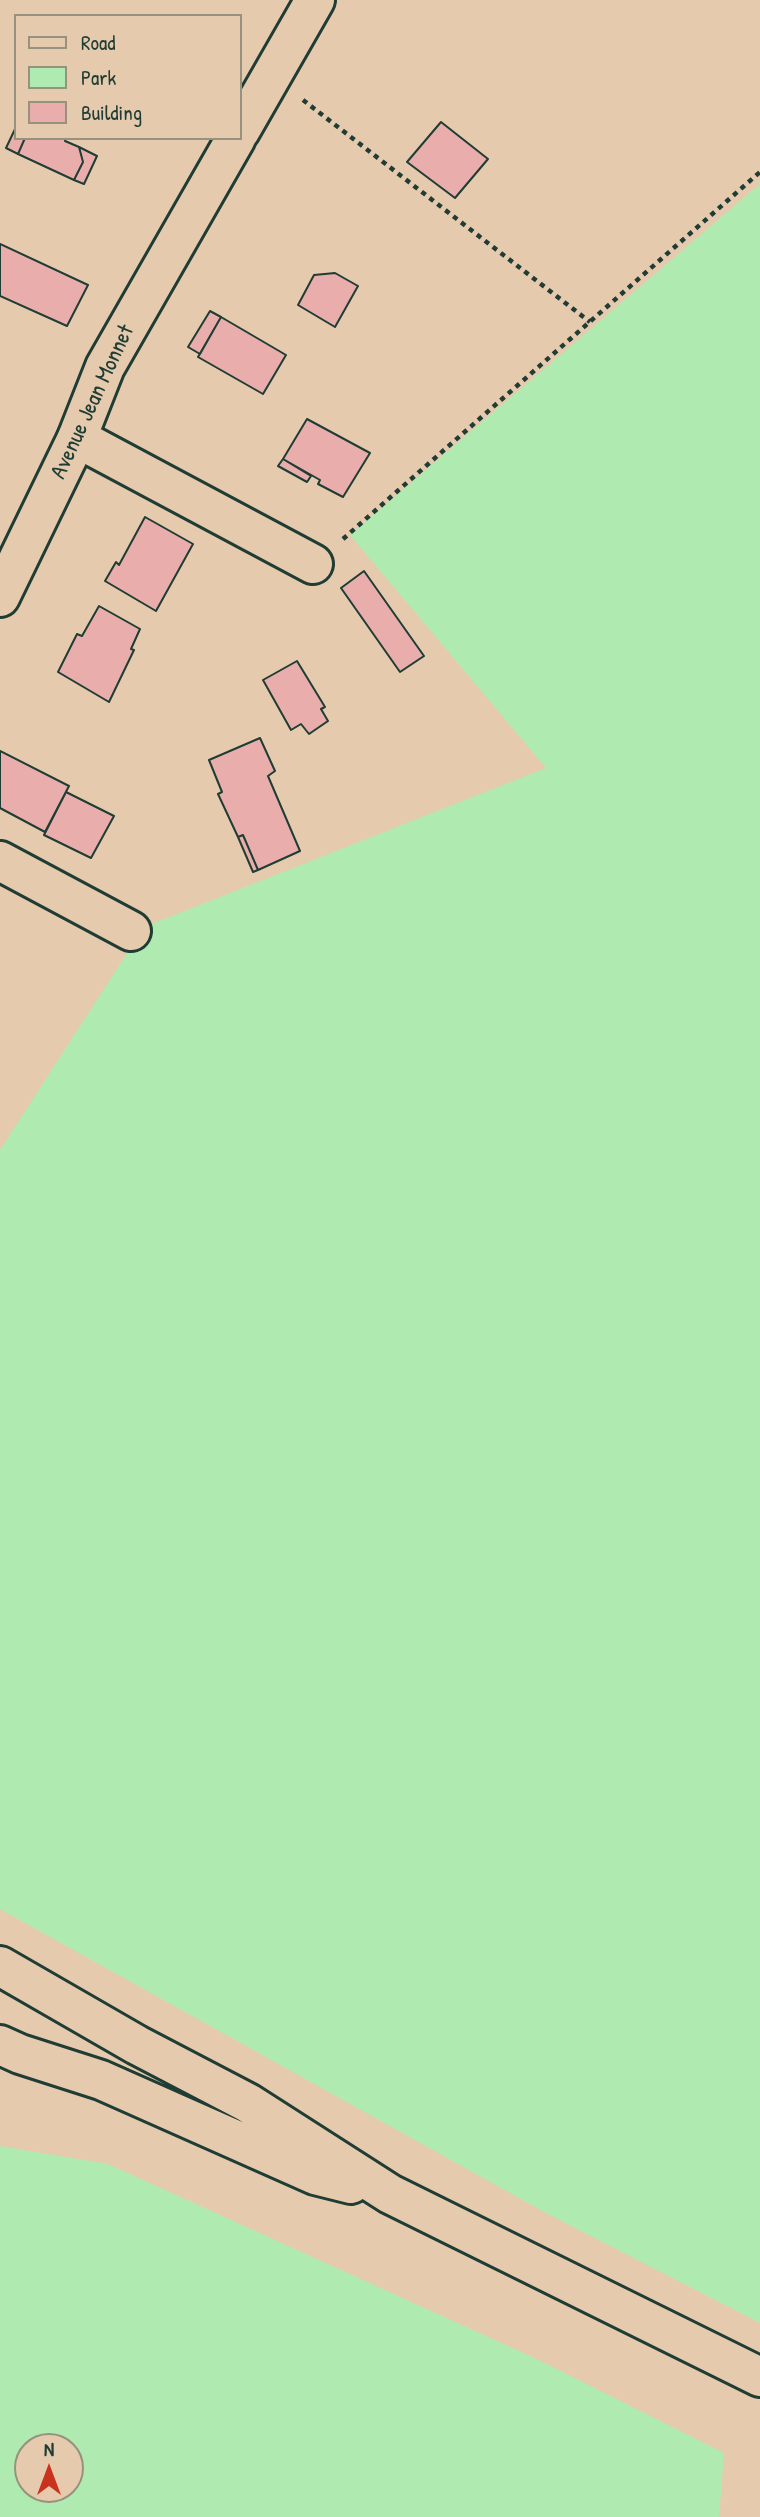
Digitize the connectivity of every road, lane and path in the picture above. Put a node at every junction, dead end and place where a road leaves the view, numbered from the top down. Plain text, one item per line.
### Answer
1 (315, 0) edge
2 (272, 76) junction
3 (242, 128) edge
4 (235, 140) edge
5 (760, 172) edge
6 (590, 322) junction
7 (77, 438) junction
8 (313, 564) joint
9 (0, 597) edge
10 (0, 862) edge
11 (131, 931) dead end
12 (0, 1966) edge
13 (0, 2020) edge
14 (0, 2045) edge
15 (101, 2080) junction
16 (390, 2194) junction
17 (760, 2377) edge

1 - 2 main road
2 - 3 main road
2 - 6 path
4 - 7 main road, Avenue Jean Monnet
5 - 6 path
6 - 8 path
7 - 8 main road
7 - 9 main road, Avenue Jean Monnet
10 - 11 main road
12 - 16 main road
13 - 15 main road
14 - 15 main road
15 - 16 main road
16 - 17 main road

